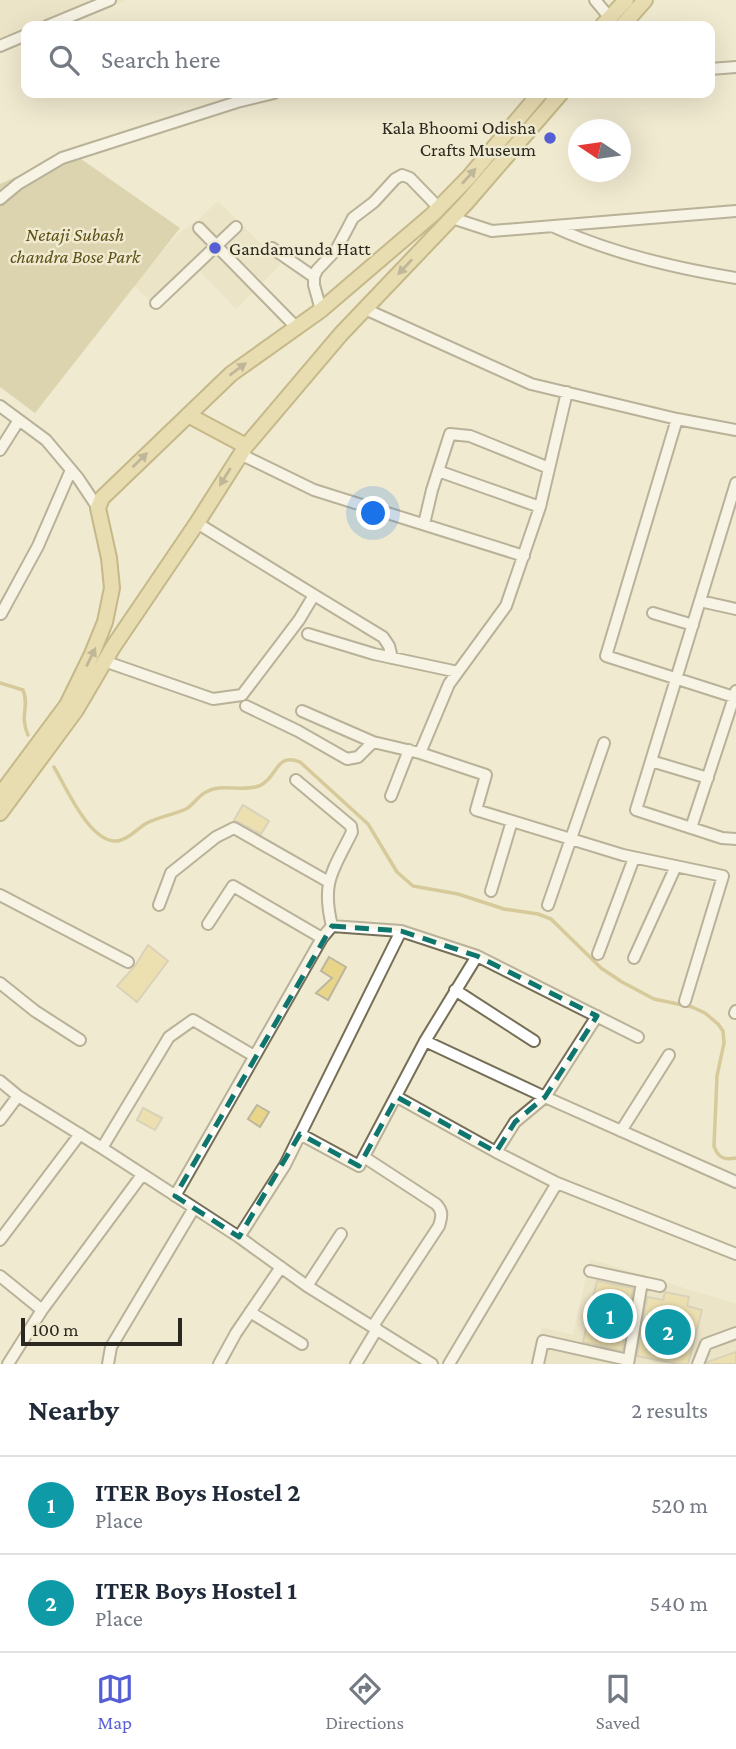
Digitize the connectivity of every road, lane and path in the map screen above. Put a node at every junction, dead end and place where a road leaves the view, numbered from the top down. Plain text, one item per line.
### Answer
1 (110, 0) edge
2 (594, 0) edge
3 (626, 0) edge
4 (645, 0) edge
5 (59, 21) edge
6 (610, 21) edge
7 (612, 21) edge
8 (614, 21) edge
9 (21, 37) edge
10 (0, 46) edge
11 (736, 66) edge
12 (715, 68) edge
13 (253, 98) edge
14 (536, 98) edge
15 (558, 98) edge
16 (0, 199) edge
17 (439, 208) junction
18 (736, 211) edge
19 (452, 218) junction
20 (551, 226) junction
21 (236, 227) dead end
22 (199, 228) dead end
23 (216, 245) junction
24 (272, 248) dead end
25 (314, 277) junction
26 (736, 278) edge
27 (156, 303) dead end
28 (365, 309) junction
29 (321, 310) junction
30 (296, 327) junction
31 (567, 392) junction
32 (0, 406) edge
33 (188, 415) junction
34 (677, 419) junction
35 (19, 420) junction
36 (736, 430) edge
37 (0, 450) edge
38 (243, 450) junction
39 (550, 468) junction
40 (71, 470) junction
41 (438, 471) junction
42 (736, 483) edge
43 (540, 507) junction
44 (98, 509) junction
45 (197, 523) junction
46 (424, 523) junction
47 (524, 556) junction
48 (314, 595) junction
49 (700, 601) junction
50 (736, 609) edge
51 (653, 613) dead end
52 (1, 614) edge
53 (693, 625) junction
54 (308, 634) dead end
55 (392, 658) junction
56 (104, 661) junction
57 (458, 672) junction
58 (676, 677) junction
59 (735, 694) edge
60 (246, 706) dead end
61 (302, 711) dead end
62 (373, 742) junction
63 (604, 743) dead end
64 (415, 752) junction
65 (651, 761) junction
66 (708, 778) junction
67 (296, 780) dead end
68 (0, 795) edge
69 (391, 796) dead end
70 (0, 813) edge
71 (512, 821) junction
72 (691, 828) junction
73 (571, 838) junction
74 (736, 839) edge
75 (634, 858) junction
76 (676, 866) junction
77 (723, 876) junction
78 (736, 879) edge
79 (327, 881) junction
80 (491, 891) dead end
81 (0, 895) edge
82 (159, 905) dead end
83 (548, 905) dead end
84 (208, 924) dead end
85 (332, 926) junction
86 (401, 931) junction
87 (322, 938) junction
88 (598, 954) dead end
89 (477, 956) junction
90 (634, 958) dead end
91 (128, 962) dead end
92 (0, 983) edge
93 (455, 990) junction
94 (685, 1001) dead end
95 (597, 1016) junction
96 (638, 1037) dead end
97 (80, 1040) dead end
98 (425, 1041) junction
99 (534, 1041) dead end
100 (668, 1055) dead end
101 (254, 1056) junction
102 (0, 1081) edge
103 (18, 1096) junction
104 (397, 1097) junction
105 (545, 1097) junction
106 (0, 1120) edge
107 (621, 1131) junction
108 (80, 1134) junction
109 (300, 1134) junction
110 (102, 1148) junction
111 (496, 1152) junction
112 (364, 1157) junction
113 (142, 1175) junction
114 (736, 1182) edge
115 (556, 1183) junction
116 (175, 1196) junction
117 (194, 1208) junction
118 (341, 1234) dead end
119 (239, 1237) junction
120 (0, 1240) edge
121 (736, 1254) edge
122 (281, 1267) junction
123 (590, 1271) dead end
124 (0, 1276) edge
125 (642, 1282) junction
126 (307, 1286) junction
127 (660, 1286) dead end
128 (43, 1310) junction
129 (250, 1312) junction
130 (375, 1327) junction
131 (736, 1333) edge
132 (302, 1344) dead end
133 (628, 1362) edge
134 (8, 1364) edge
135 (108, 1364) edge
136 (219, 1364) edge
137 (356, 1364) edge
138 (432, 1364) edge
139 (449, 1364) edge
140 (538, 1364) edge
141 (698, 1364) edge

1 - 5 street
2 - 6 street
3 - 7 main road
4 - 8 main road
9 - 10 street
11 - 12 street
13 - 16 street
17 -> 14 main road
15 - 19 main road
17 - 25 street
17 - 29 main road
18 - 20 street
19 - 20 street
19 -> 28 main road
20 - 26 street
21 - 23 street
22 - 23 street
23 - 27 street
23 - 30 street
24 - 25 street
25 - 29 street
28 - 31 street
28 - 38 main road
29 - 30 main road
33 -> 30 main road
31 - 34 street
31 - 39 street
32 - 35 street
33 - 38 main road
44 -> 33 main road
34 - 36 street
34 - 58 street
35 - 37 street
35 - 40 street
38 -> 45 main road
38 - 46 street
39 - 41 street
39 - 43 street
40 - 44 street
40 - 52 street
41 - 43 street
41 - 46 street
42 - 49 street
43 - 47 street
68 -> 44 main road
45 - 48 street
45 - 56 main road
46 - 47 street
47 - 57 street
48 - 55 street
48 - 56 street
49 - 50 street
49 - 53 street
51 - 53 street
53 - 58 street
54 - 55 street
55 - 57 street
56 - 70 main road
57 - 64 street
58 - 59 street
58 - 65 street
59 - 66 street
60 - 62 street
61 - 62 street
62 - 64 street
63 - 73 street
64 - 69 street
64 - 71 street
65 - 66 street
65 - 72 street
66 - 72 street
67 - 79 street
71 - 73 street
71 - 80 street
72 - 74 street
73 - 75 street
73 - 83 street
75 - 76 street
75 - 88 street
76 - 77 street
76 - 90 street
77 - 78 street
77 - 94 street
79 - 82 street
79 - 85 street
81 - 91 street
84 - 87 street
85 - 86 street
85 - 87 street
86 - 89 street
86 - 109 street
87 - 101 street
89 - 93 street
89 - 95 street
92 - 97 street
93 - 98 street
93 - 99 street
95 - 96 street
95 - 105 street
98 - 104 street
98 - 105 street
100 - 107 street
101 - 110 street
101 - 116 street
102 - 103 street
103 - 106 street
103 - 108 street
104 - 111 street
104 - 112 street
105 - 107 street
105 - 111 street
107 - 114 street
108 - 110 street
108 - 120 street
109 - 112 street
109 - 119 street
110 - 113 street
111 - 115 street
112 - 130 street
113 - 116 street
113 - 128 street
115 - 121 street
115 - 139 street
116 - 117 street
117 - 119 street
117 - 135 street
118 - 126 street
119 - 122 street
122 - 126 street
122 - 129 street
123 - 125 street
124 - 128 street
125 - 127 street
125 - 133 street
126 - 130 street
128 - 134 street
129 - 132 street
129 - 136 street
130 - 137 street
130 - 138 street
131 - 141 street
133 - 140 street

